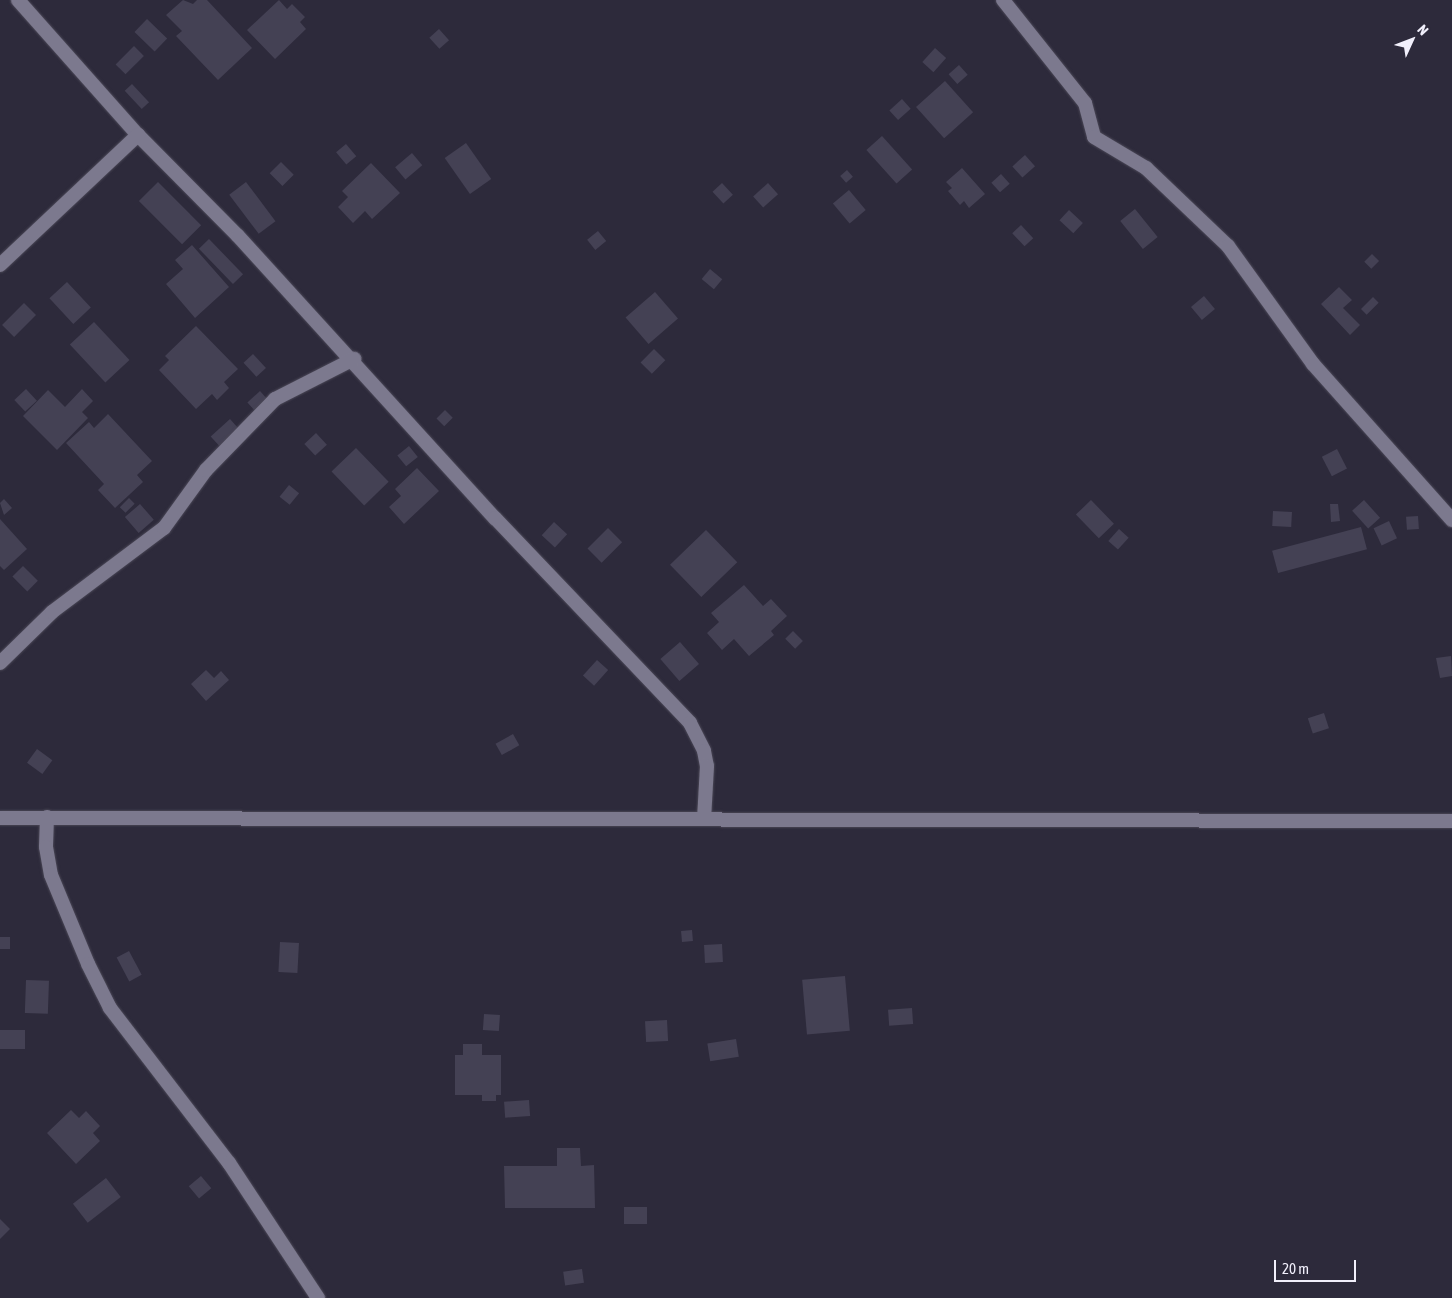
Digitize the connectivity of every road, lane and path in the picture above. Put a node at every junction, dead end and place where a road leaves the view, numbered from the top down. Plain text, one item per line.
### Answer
1 (18, 0) edge
2 (1003, 0) edge
3 (138, 135) junction
4 (0, 265) edge
5 (354, 359) junction
6 (1452, 520) edge
7 (0, 663) edge
8 (0, 818) edge
9 (47, 818) junction
10 (704, 819) junction
11 (1452, 821) edge
12 (318, 1298) edge

1 - 3 street
2 - 6 street
3 - 4 street
3 - 5 street
5 - 7 street
5 - 10 street
8 - 9 street
9 - 10 street
9 - 12 street
10 - 11 street

